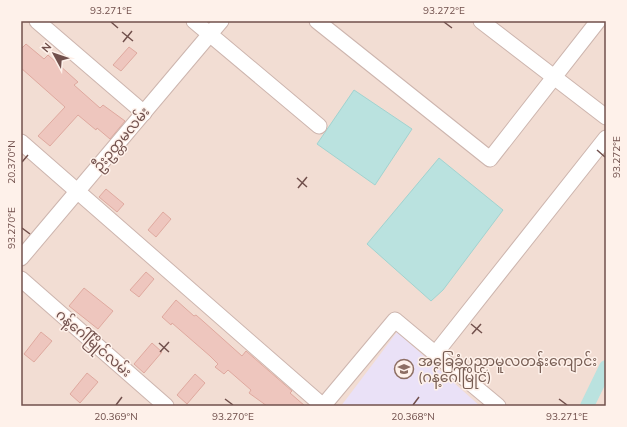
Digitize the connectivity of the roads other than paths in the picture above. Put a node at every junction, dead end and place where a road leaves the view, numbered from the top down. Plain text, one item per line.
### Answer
1 (36, 21) edge
2 (194, 21) edge
3 (222, 21) edge
4 (317, 21) edge
5 (480, 21) edge
6 (598, 21) edge
7 (210, 34) junction
8 (554, 78) junction
9 (144, 113) junction
10 (606, 117) edge
11 (319, 126) dead end
12 (606, 138) edge
13 (21, 142) edge
14 (78, 190) junction
15 (21, 258) edge
16 (21, 279) edge
17 (436, 354) junction
18 (166, 406) edge
19 (323, 406) edge
20 (498, 406) edge

1 - 9 street
2 - 7 street
3 - 7 street, ဦးဥတ္တမလမ်း
4 - 8 street
5 - 8 street
6 - 8 street
7 - 9 street, ဦးဥတ္တမလမ်း
7 - 11 street
8 - 10 street
9 - 14 street, ဦးဥတ္တမလမ်း
12 - 17 street
13 - 14 street
14 - 15 street, ဦးဥတ္တမလမ်း
14 - 19 street
16 - 18 street, ဂန့်ဂေါ်မြိုင်လမ်း
17 - 19 street
17 - 20 street

